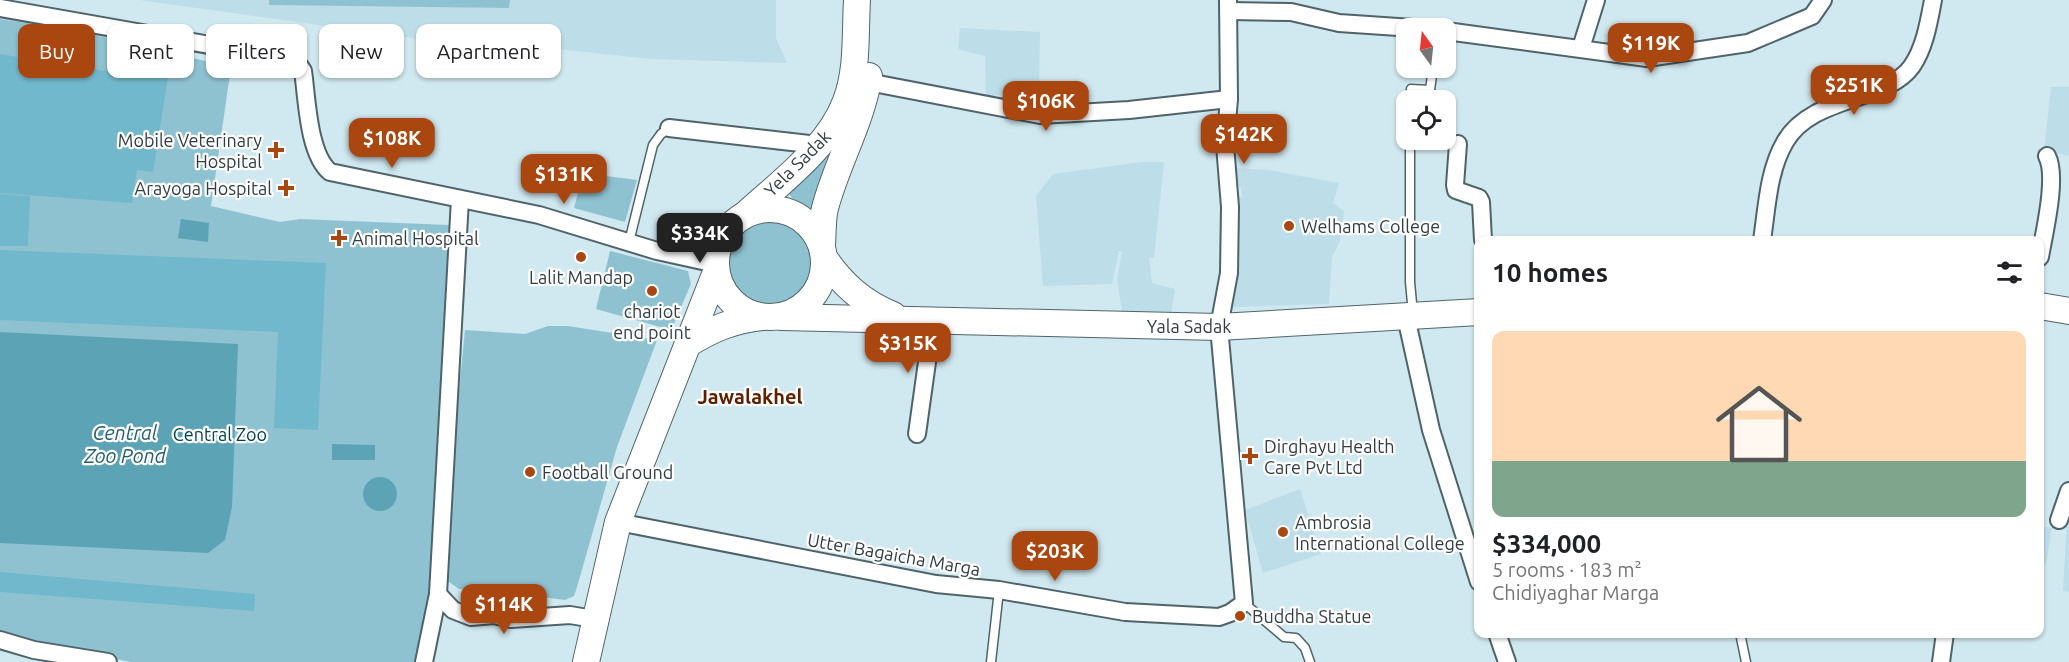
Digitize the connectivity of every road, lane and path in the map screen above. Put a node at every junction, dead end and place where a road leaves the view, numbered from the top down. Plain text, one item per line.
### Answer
1 (857, 0) edge
2 (875, 0) edge
3 (1596, 0) edge
4 (1823, 0) edge
5 (1933, 0) edge
6 (1229, 5) edge
7 (0, 8) edge
8 (1396, 27) edge
9 (1456, 33) edge
10 (1581, 48) junction
11 (861, 76) junction
12 (1410, 90) edge
13 (1430, 90) edge
14 (1229, 99) junction
15 (669, 128) joint
16 (1458, 144) dead end
17 (818, 145) junction
18 (1410, 150) edge
19 (2047, 156) dead end
20 (460, 199) junction
21 (735, 223) junction
22 (1483, 236) edge
23 (1763, 236) edge
24 (2043, 236) edge
25 (629, 242) junction
26 (657, 251) junction
27 (824, 252) junction
28 (716, 268) junction
29 (2044, 307) edge
30 (2069, 311) edge
31 (1474, 312) edge
32 (772, 317) junction
33 (1410, 317) junction
34 (900, 318) junction
35 (933, 319) junction
36 (1219, 327) junction
37 (688, 344) junction
38 (917, 434) dead end
39 (2069, 491) edge
40 (2059, 520) dead end
41 (618, 522) junction
42 (1474, 566) edge
43 (999, 590) junction
44 (438, 594) junction
45 (1244, 603) junction
46 (594, 619) junction
47 (1499, 638) edge
48 (1741, 638) edge
49 (1944, 638) edge
50 (0, 640) edge
51 (33, 656) edge
52 (108, 662) edge
53 (424, 662) edge
54 (586, 662) edge
55 (992, 662) edge
56 (1310, 662) edge
57 (1507, 662) edge
58 (1746, 662) edge
59 (1941, 662) edge

1 - 11 main road
2 - 11 main road
3 - 10 street
4 - 10 street
5 - 23 street
6 - 8 street
6 - 14 street
7 - 20 street
9 - 10 street
11 - 14 street
11 - 17 main road, Yela Sadak
11 - 27 main road
12 - 13 lane
14 - 36 street
15 - 17 street
15 - 25 lane
16 - 22 street
17 - 21 main road, Yela Sadak
18 - 33 lane
19 - 24 street
20 - 25 street
20 - 44 street
21 - 26 street
21 - 27 main road
21 - 28 main road
25 - 26 street
26 - 28 street
27 - 32 main road
27 - 34 main road
28 - 32 main road
28 - 37 main road
29 - 30 main road
31 - 33 main road, Yala Sadak
32 - 34 main road, Yala Sadak
32 - 37 main road
33 - 36 main road, Yala Sadak
33 - 42 street
34 - 35 main road, Yala Sadak
35 - 36 main road, Yala Sadak
35 - 38 street
36 - 45 street
37 - 41 main road
39 - 40 street
41 - 43 street, Utter Bagaicha Marga
41 - 46 main road
43 - 45 street, Utter Bagaicha Marga
43 - 55 lane
44 - 46 street
44 - 53 street
45 - 56 lane
46 - 54 main road
47 - 57 street
48 - 58 lane
49 - 59 street
50 - 51 street
51 - 52 street

